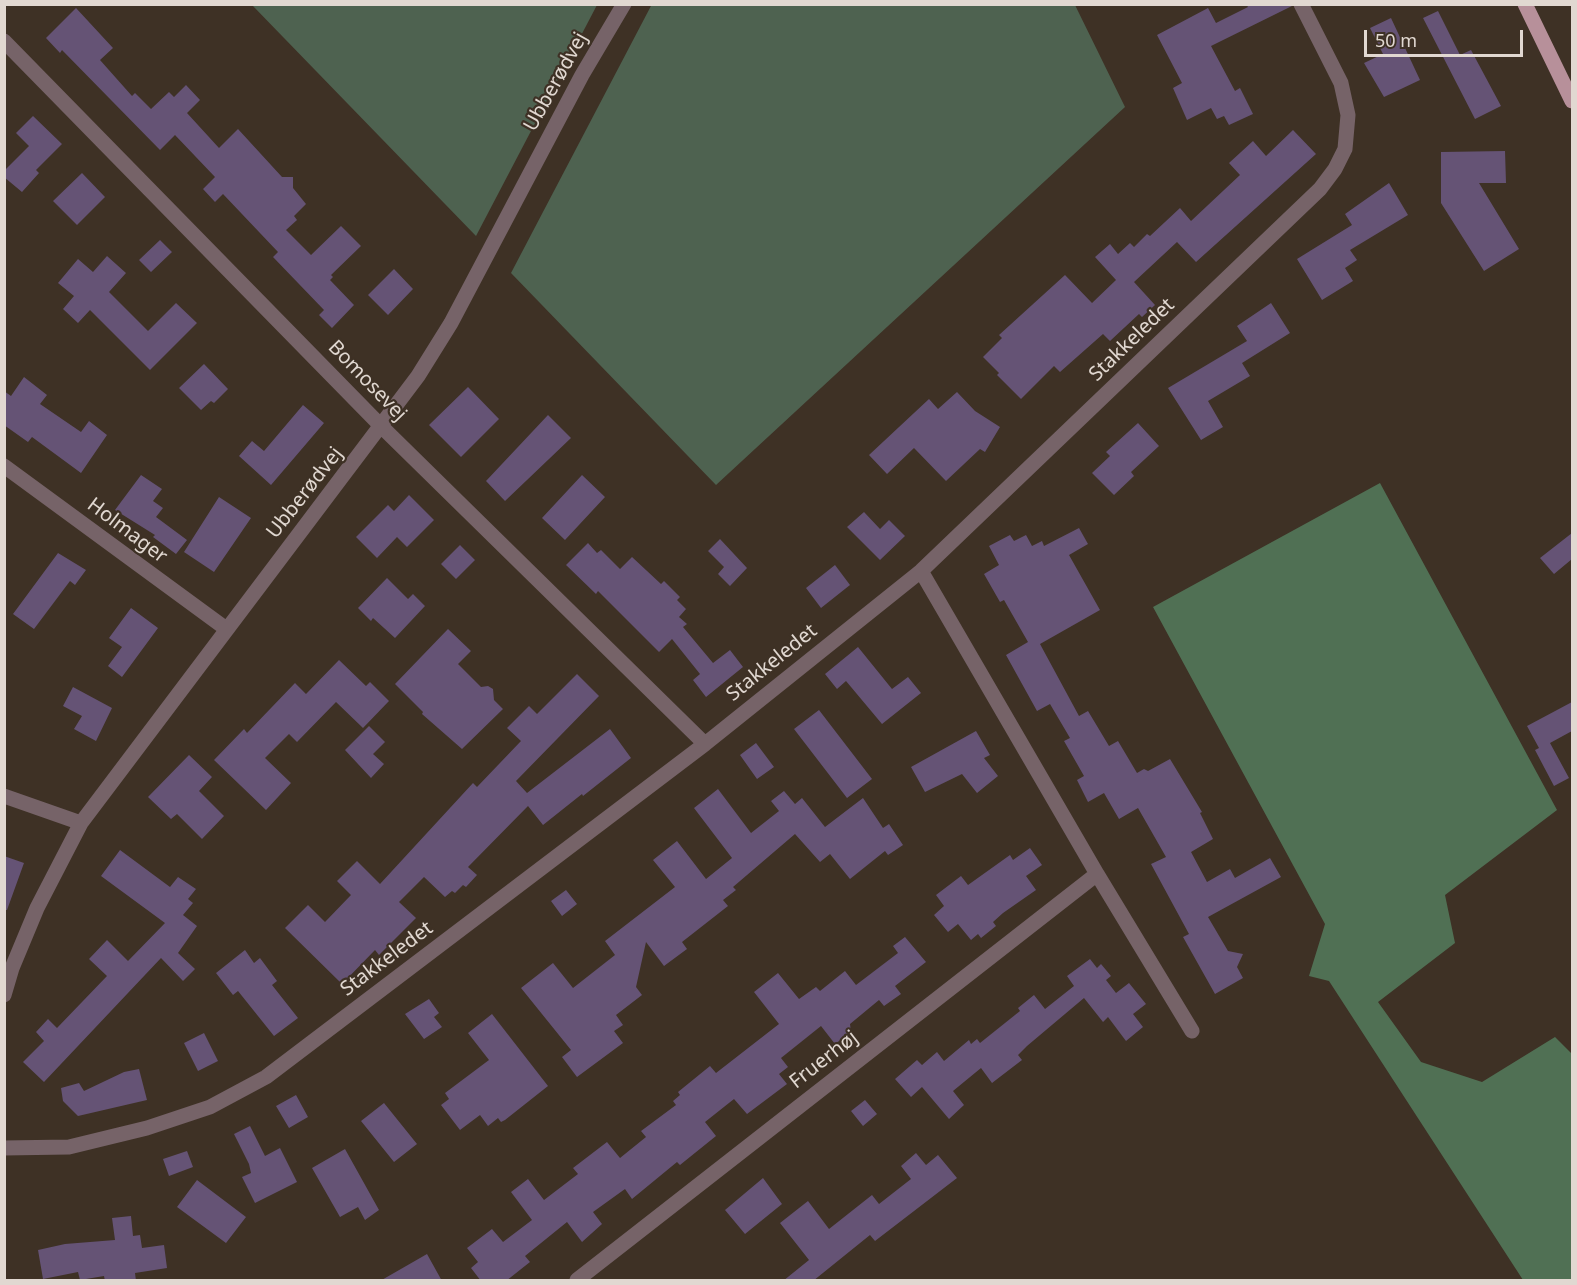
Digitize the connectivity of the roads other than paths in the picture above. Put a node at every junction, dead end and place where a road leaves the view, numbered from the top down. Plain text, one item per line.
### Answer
1 (624, 4) edge
2 (1301, 4) edge
3 (1525, 4) edge
4 (4, 41) edge
5 (1572, 101) edge
6 (382, 427) junction
7 (4, 466) edge
8 (921, 571) junction
9 (225, 628) junction
10 (705, 744) junction
11 (4, 796) edge
12 (81, 823) junction
13 (1097, 873) junction
14 (4, 995) edge
15 (1192, 1030) dead end
16 (4, 1148) edge
17 (577, 1281) edge

1 - 6 street, Ubberødvej
2 - 8 street, Stakkeledet
3 - 5 main road
4 - 6 street, Bomosevej
6 - 9 street, Ubberødvej
6 - 10 street, Bomosevej
7 - 9 street, Holmager
8 - 10 street, Stakkeledet
8 - 13 street
9 - 12 street, Ubberødvej
10 - 16 street, Stakkeledet
11 - 12 street
12 - 14 street, Ubberødvej
13 - 15 street
13 - 17 street, Fruerhøj

